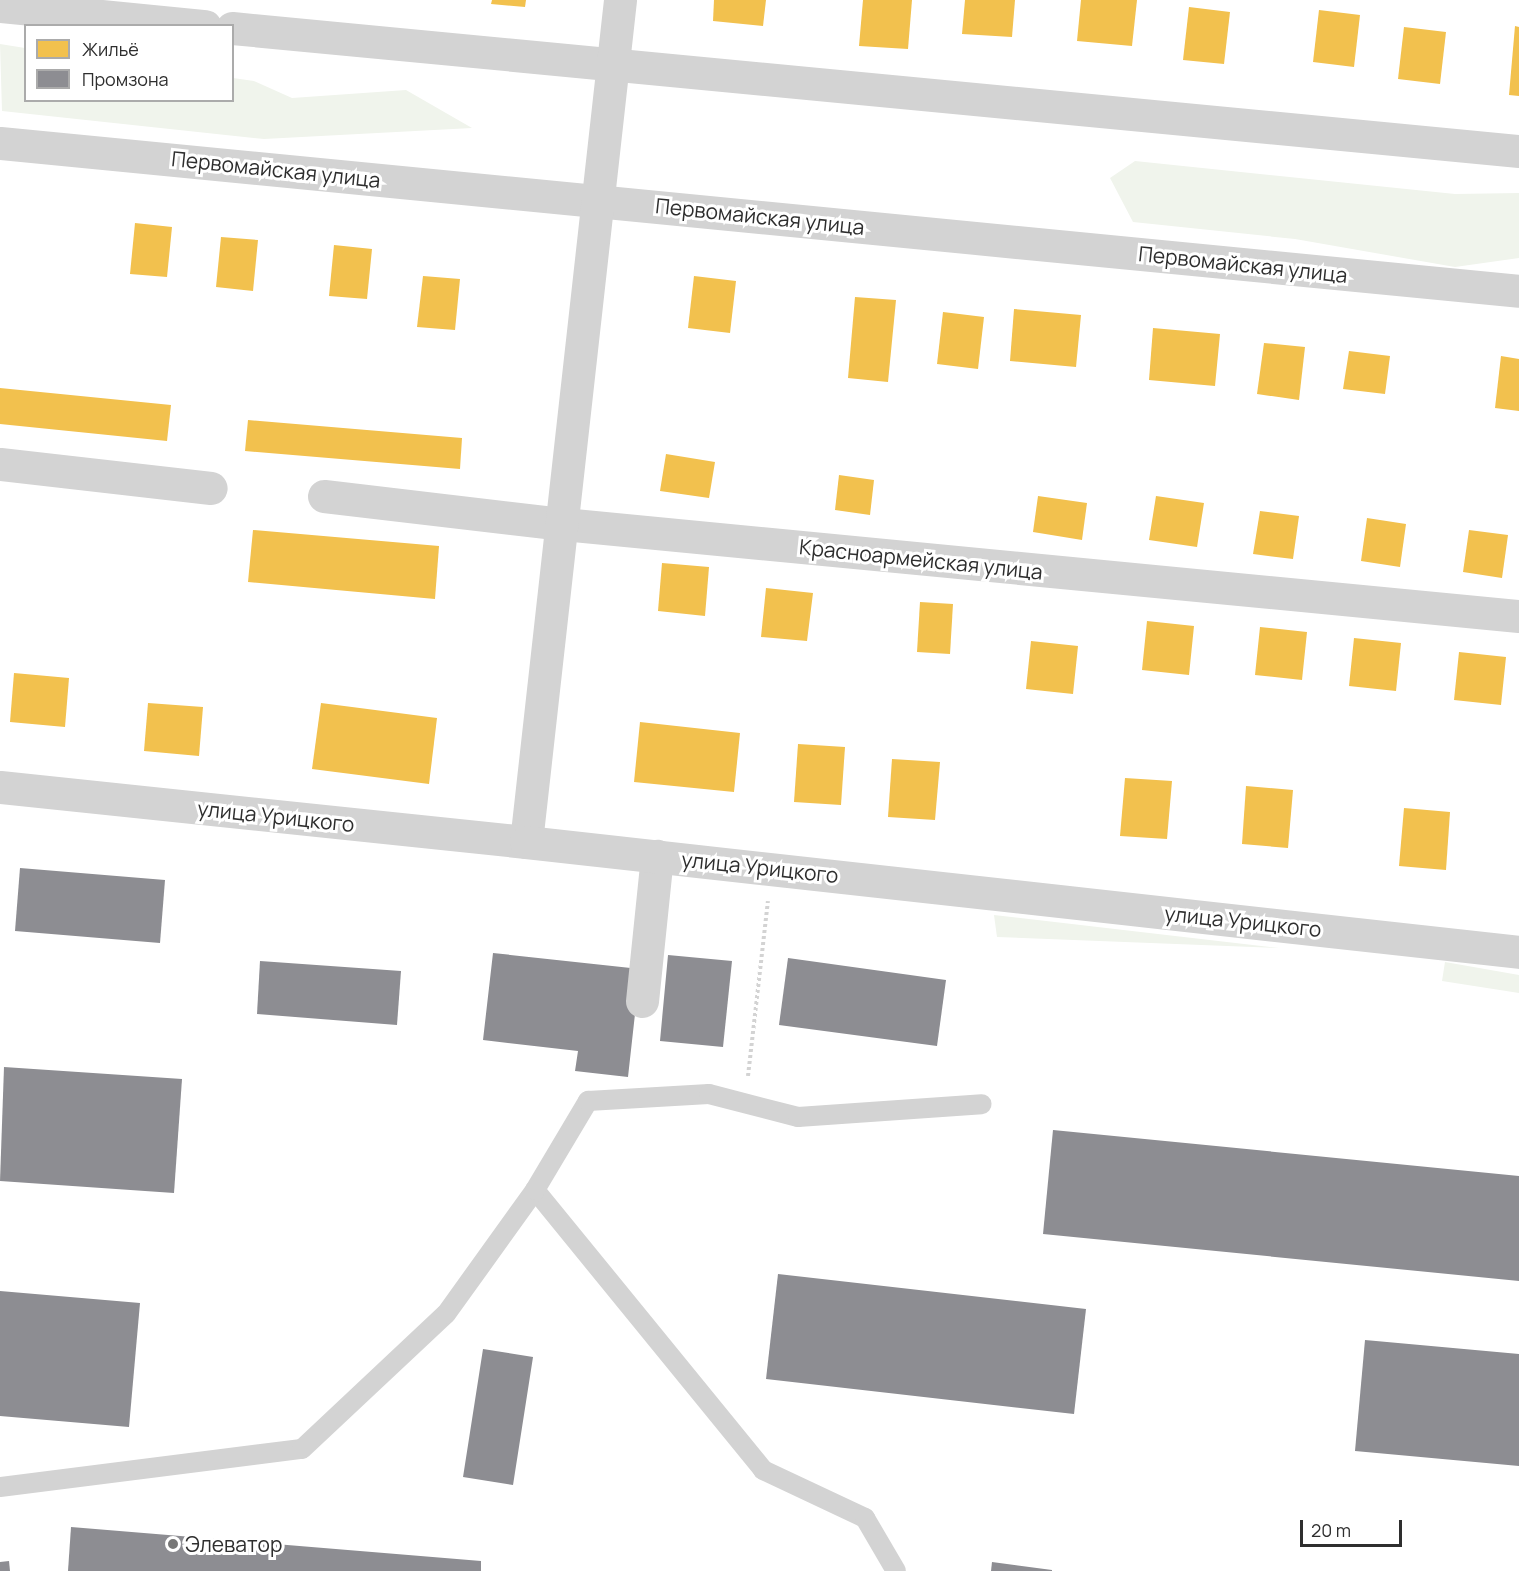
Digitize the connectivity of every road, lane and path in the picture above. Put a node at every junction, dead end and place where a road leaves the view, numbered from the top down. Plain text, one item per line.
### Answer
1 (620, 0) edge
2 (0, 6) edge
3 (184, 24) edge
4 (234, 28) edge
5 (613, 64) junction
6 (0, 143) edge
7 (1519, 151) edge
8 (598, 201) junction
9 (1519, 291) edge
10 (0, 464) edge
11 (211, 488) dead end
12 (324, 496) dead end
13 (563, 524) junction
14 (1519, 616) edge
15 (0, 787) edge
16 (526, 842) junction
17 (657, 856) junction
18 (771, 868) junction
19 (1519, 952) edge
20 (642, 1001) dead end
21 (745, 1103) junction
22 (982, 1104) dead end
23 (535, 1190) junction
24 (0, 1487) edge
25 (896, 1571) edge

1 - 5 street
2 - 3 street
4 - 5 street
5 - 7 street
5 - 8 street
6 - 8 street, Первомайская улица
8 - 9 street, Первомайская улица
8 - 13 street
10 - 11 street
12 - 13 street, Красноармейская улица
13 - 14 street, Красноармейская улица
13 - 16 street
15 - 16 street, улица Урицкого
16 - 17 street, улица Урицкого
17 - 18 street, улица Урицкого
17 - 20 street
18 - 19 street, улица Урицкого
18 - 21 path
21 - 22 lane
21 - 23 lane
23 - 24 lane
23 - 25 lane

